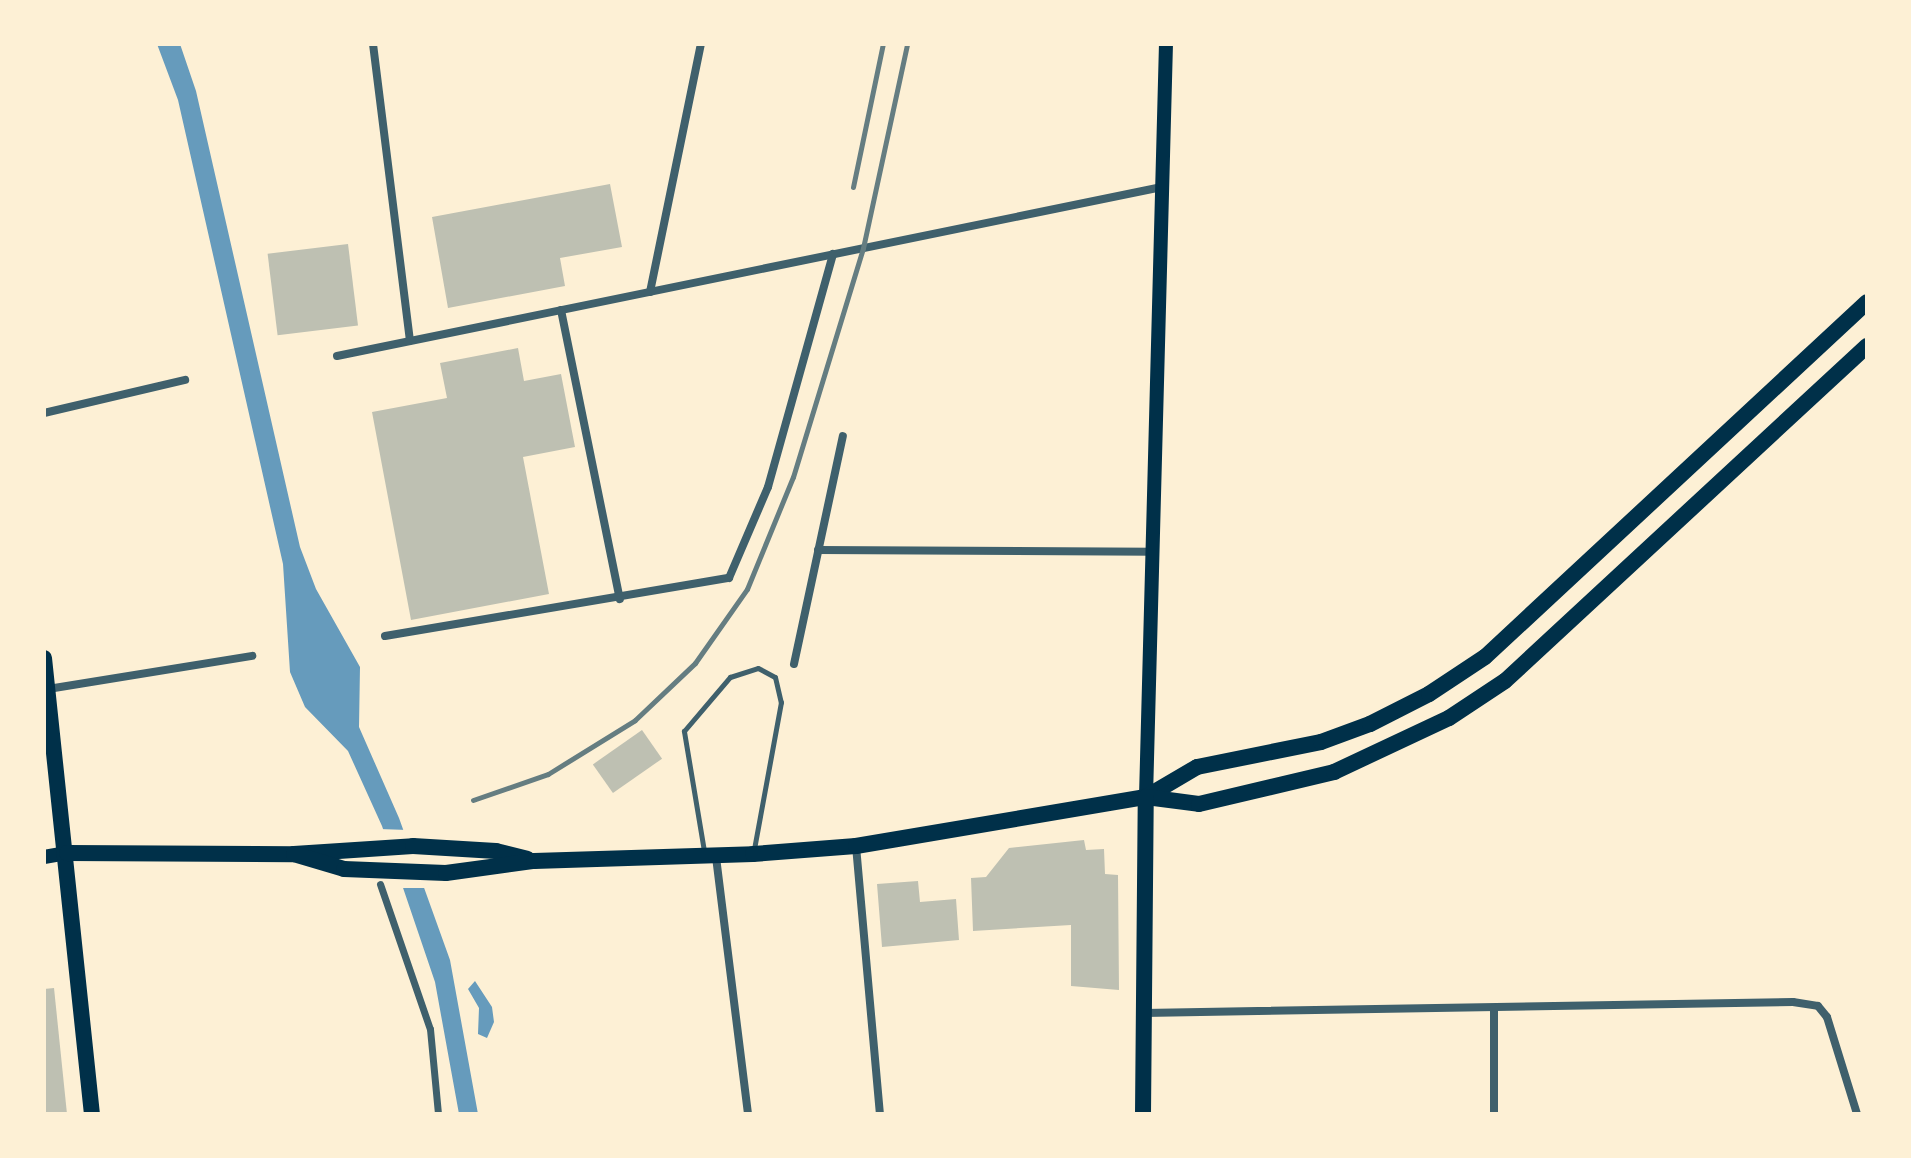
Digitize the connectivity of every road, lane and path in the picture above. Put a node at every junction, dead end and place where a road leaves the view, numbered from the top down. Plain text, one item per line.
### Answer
1 (373, 44) edge
2 (701, 44) edge
3 (1166, 44) edge
4 (1162, 187) junction
5 (833, 254) junction
6 (650, 292) junction
7 (1867, 302) edge
8 (561, 310) junction
9 (410, 341) junction
10 (1867, 346) edge
11 (337, 356) dead end
12 (185, 380) dead end
13 (44, 413) edge
14 (843, 436) dead end
15 (818, 550) junction
16 (1155, 552) junction
17 (620, 599) junction
18 (385, 636) dead end
19 (252, 656) dead end
20 (44, 658) edge
21 (794, 664) dead end
22 (48, 689) junction
23 (1146, 797) junction
24 (856, 846) junction
25 (67, 853) junction
26 (294, 854) junction
27 (753, 854) junction
28 (44, 857) edge
29 (710, 857) junction
30 (534, 861) junction
31 (380, 884) dead end
32 (1494, 1008) junction
33 (1143, 1013) junction
34 (92, 1114) edge
35 (438, 1114) edge
36 (748, 1114) edge
37 (880, 1114) edge
38 (1143, 1114) edge
39 (1494, 1114) edge
40 (1857, 1114) edge

1 - 9 street
2 - 6 street
3 - 4 main road
4 - 5 street
4 - 16 main road
5 - 6 street
5 - 17 street
6 - 8 street
7 - 23 main road
8 - 9 street
8 - 17 street
9 - 11 street
10 - 23 main road
12 - 13 street
14 - 15 street
15 - 16 street
15 - 21 street
16 - 23 main road
17 - 18 street
19 - 22 street
20 - 22 main road
22 - 25 main road
23 - 24 main road
23 - 33 main road
24 - 27 main road
24 - 37 street
25 - 26 main road
25 - 28 main road
25 - 34 main road
26 - 30 main road
26 - 30 main road
27 - 29 main road
27 - 29 lane
29 - 30 main road
29 - 36 street
31 - 35 street
32 - 33 street
32 - 39 street
32 - 40 street
33 - 38 main road

